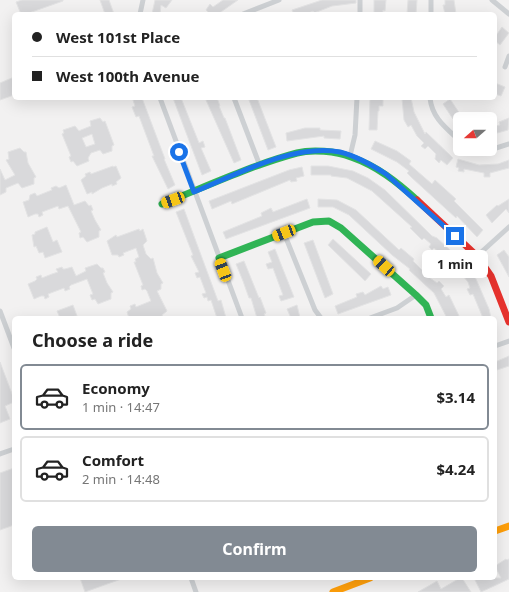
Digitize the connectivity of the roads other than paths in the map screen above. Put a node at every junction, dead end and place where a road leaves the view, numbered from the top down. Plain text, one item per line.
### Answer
1 (143, 0) edge
2 (279, 0) edge
3 (360, 0) edge
4 (431, 0) edge
5 (492, 0) edge
6 (140, 12) edge
7 (248, 12) edge
8 (360, 12) edge
9 (431, 12) edge
10 (509, 14) edge
11 (509, 56) edge
12 (505, 67) dead end
13 (161, 100) edge
14 (235, 100) edge
15 (357, 100) edge
16 (430, 100) edge
17 (453, 135) edge
18 (509, 144) edge
19 (497, 148) edge
20 (350, 156) junction
21 (260, 166) junction
22 (194, 192) junction
23 (162, 204) dead end
24 (509, 228) edge
25 (284, 233) junction
26 (478, 256) junction
27 (219, 258) junction
28 (416, 294) junction
29 (0, 311) edge
30 (241, 316) edge
31 (320, 316) edge
32 (375, 316) edge
33 (430, 316) edge
34 (509, 322) edge
35 (509, 341) edge
36 (12, 343) edge
37 (497, 345) edge
38 (12, 450) edge
39 (0, 454) edge
40 (509, 526) edge
41 (497, 530) edge
42 (192, 580) edge
43 (365, 580) edge
44 (196, 592) edge
45 (333, 592) edge

1 - 6 street
2 - 7 street
3 - 8 street
4 - 9 street
5 - 10 street
11 - 12 street
13 - 22 street
14 - 21 street
15 - 20 street
16 - 17 street
18 - 19 street
20 - 21 street
20 - 26 street
21 - 22 street
22 - 23 street
22 - 27 street
24 - 26 street
25 - 27 street
25 - 28 street
25 - 31 street
26 - 34 street
27 - 30 street
28 - 32 street
28 - 33 street
29 - 36 street
35 - 37 street
38 - 39 street
40 - 41 street
42 - 44 street
43 - 45 street

